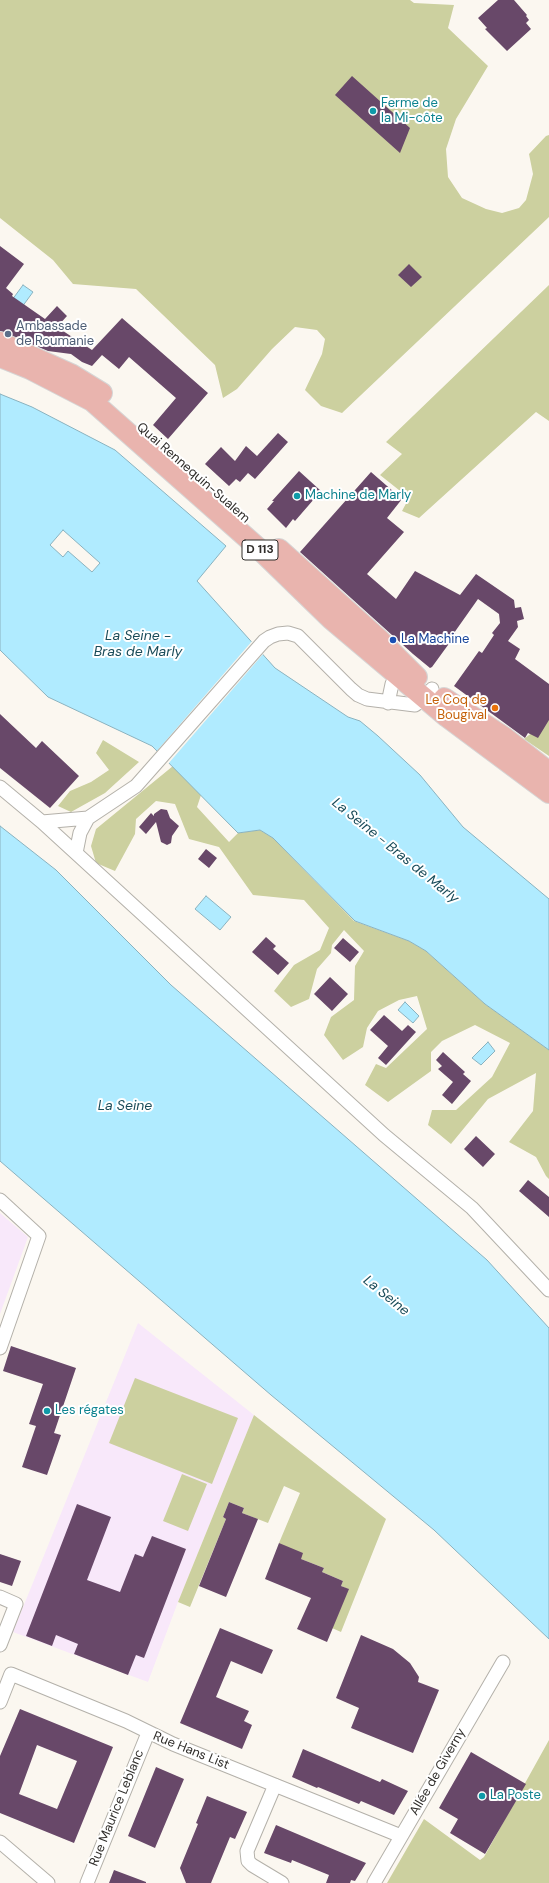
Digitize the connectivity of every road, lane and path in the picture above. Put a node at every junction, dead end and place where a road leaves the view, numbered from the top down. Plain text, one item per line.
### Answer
1 (0, 342) edge
2 (0, 357) edge
3 (402, 671) junction
4 (428, 693) junction
5 (388, 703) junction
6 (513, 755) junction
7 (549, 772) edge
8 (0, 787) edge
9 (549, 793) edge
10 (88, 818) junction
11 (42, 822) junction
12 (76, 853) junction
13 (0, 1200) edge
14 (549, 1290) edge
15 (0, 1348) edge
16 (0, 1597) edge
17 (0, 1645) edge
18 (503, 1662) dead end
19 (0, 1702) edge
20 (148, 1733) junction
21 (275, 1785) junction
22 (401, 1836) junction
23 (0, 1842) edge
24 (48, 1883) edge
25 (87, 1883) edge
26 (282, 1883) edge
27 (374, 1883) edge

1 - 3 main road, Quai Rennequin-Sualem / D 113
2 - 3 main road, Quai Rennequin-Sualem / D 113
3 - 4 main road, Quai Rennequin-Sualem / D 113
3 - 5 street
4 - 5 street
4 - 6 main road, Quai Rennequin-Sualem / D 113
5 - 10 street
6 - 7 main road, D 113
6 - 9 main road, D 113
8 - 11 street
10 - 11 street
10 - 12 street
11 - 12 street
12 - 14 street
13 - 15 street
16 - 17 street
18 - 22 street, Allée de Giverny
19 - 20 street, Rue Hans List
20 - 21 street, Rue Hans List
20 - 25 street, Rue Maurice Leblanc
21 - 22 street, Rue Hans List
21 - 26 street
22 - 27 street, Allée de Giverny
23 - 24 street

